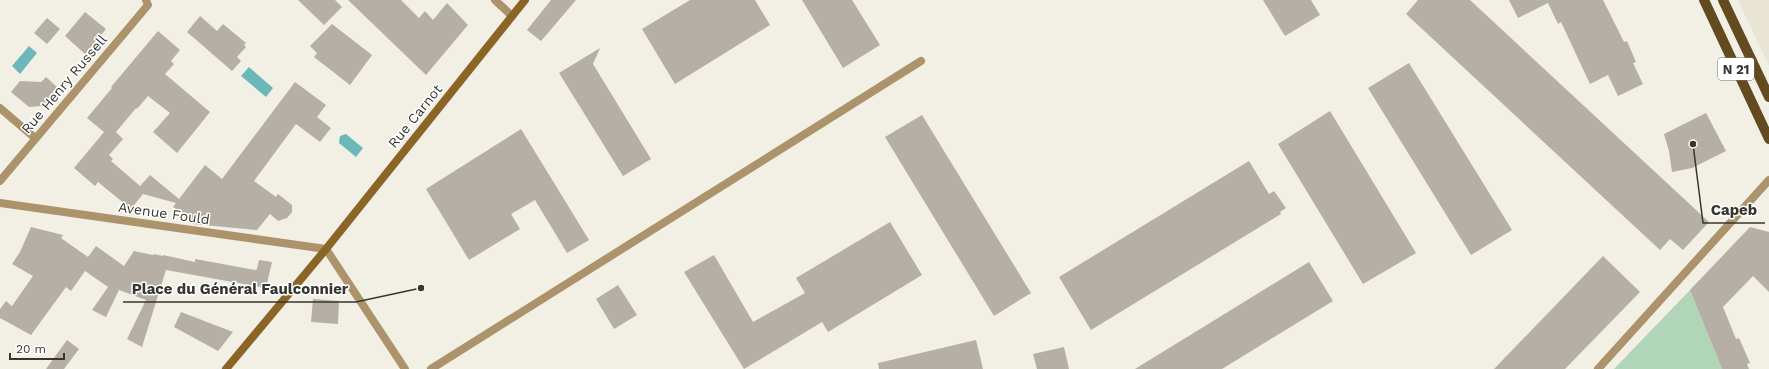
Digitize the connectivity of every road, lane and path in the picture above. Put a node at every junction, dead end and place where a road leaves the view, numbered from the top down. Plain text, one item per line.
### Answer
1 (495, 0) edge
2 (525, 0) edge
3 (1698, 0) edge
4 (1704, 0) edge
5 (1723, 0) edge
6 (147, 3) edge
7 (1710, 14) junction
8 (512, 16) junction
9 (921, 61) dead end
10 (1769, 97) edge
11 (0, 108) edge
12 (35, 138) junction
13 (1769, 139) edge
14 (1769, 180) edge
15 (0, 181) edge
16 (0, 203) edge
17 (326, 249) junction
18 (226, 369) edge
19 (404, 369) edge
20 (432, 369) edge
21 (1598, 369) edge

1 - 8 street
2 - 8 main road, Rue Carnot
3 - 7 street
4 - 7 main road, N 21
5 - 10 main road, N 21
6 - 12 street, Rue Henry Russell
7 - 13 main road, N 21
8 - 17 main road, Rue Carnot
9 - 20 street
11 - 12 street
12 - 15 street, Rue Henry Russell
14 - 21 street
16 - 17 street, Avenue Fould
17 - 18 main road, Rue Carnot
17 - 19 street

